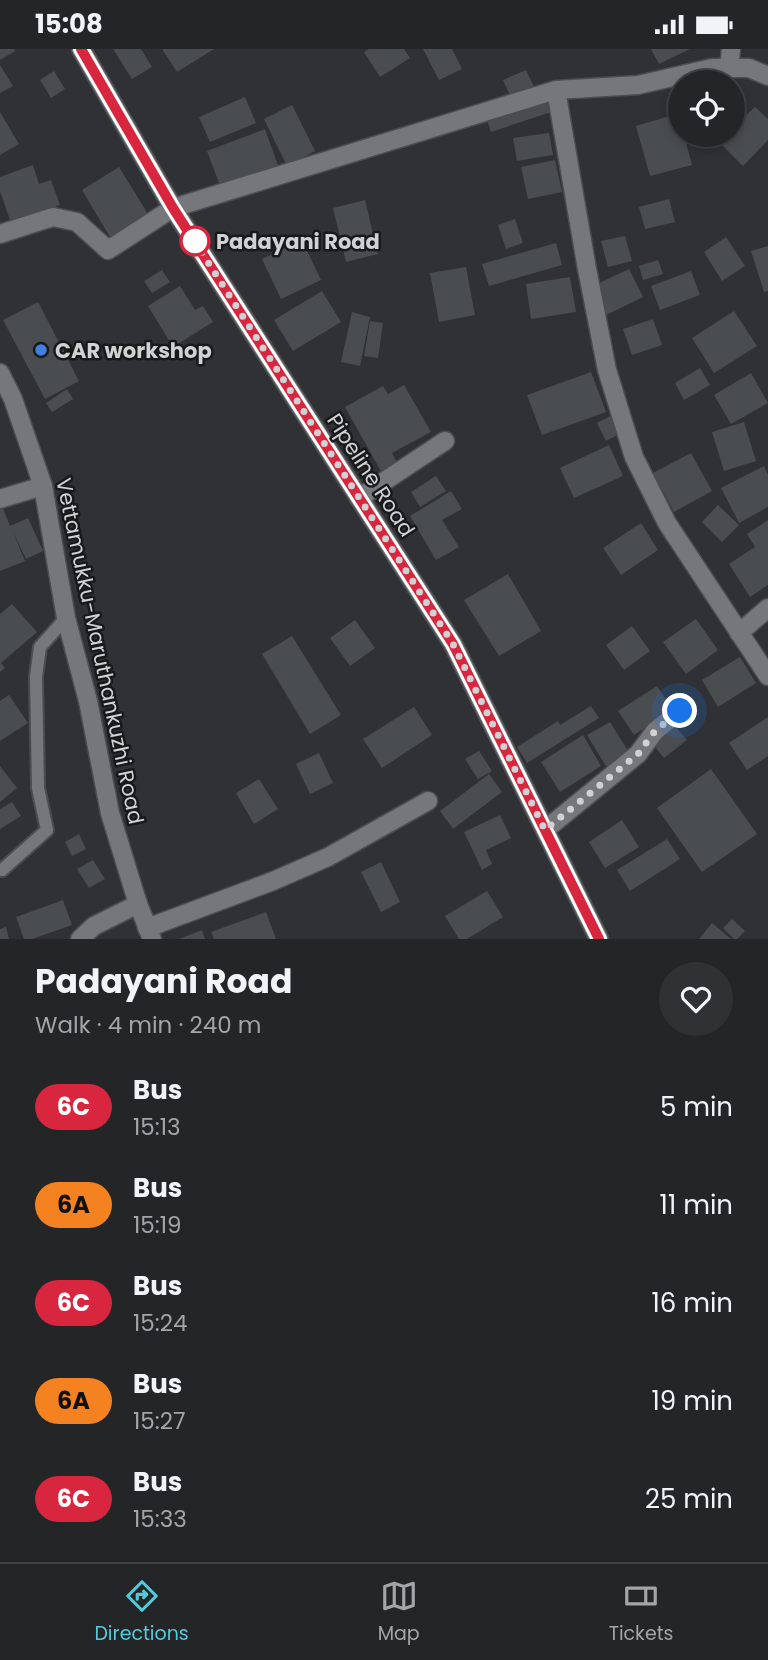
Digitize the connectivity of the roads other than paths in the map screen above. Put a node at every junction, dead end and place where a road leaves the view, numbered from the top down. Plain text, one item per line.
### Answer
1 (80, 49) edge
2 (731, 49) edge
3 (729, 69) junction
4 (768, 76) edge
5 (556, 90) junction
6 (173, 208) junction
7 (0, 234) edge
8 (0, 373) edge
9 (445, 441) dead end
10 (43, 486) junction
11 (359, 498) junction
12 (0, 499) edge
13 (768, 608) edge
14 (66, 618) junction
15 (739, 633) junction
16 (768, 675) edge
17 (680, 711) dead end
18 (428, 801) dead end
19 (545, 830) junction
20 (2, 870) edge
21 (138, 904) junction
22 (150, 933) edge
23 (80, 939) edge
24 (598, 939) edge

1 - 6 street, Pipeline Road
2 - 3 street
3 - 4 street
3 - 5 street
5 - 6 street
5 - 15 street
6 - 7 street
6 - 11 street, Pipeline Road
8 - 10 street, Vettamukku-Maruthankuzhi Road
9 - 11 street
10 - 12 street
10 - 14 street, Vettamukku-Maruthankuzhi Road
11 - 19 street, Pipeline Road
13 - 15 street
14 - 20 lane
14 - 21 street, Vettamukku-Maruthankuzhi Road
15 - 16 street
17 - 19 street
18 - 22 street
19 - 24 street, Pipeline Road
21 - 22 street, Vettamukku-Maruthankuzhi Road
21 - 23 street

